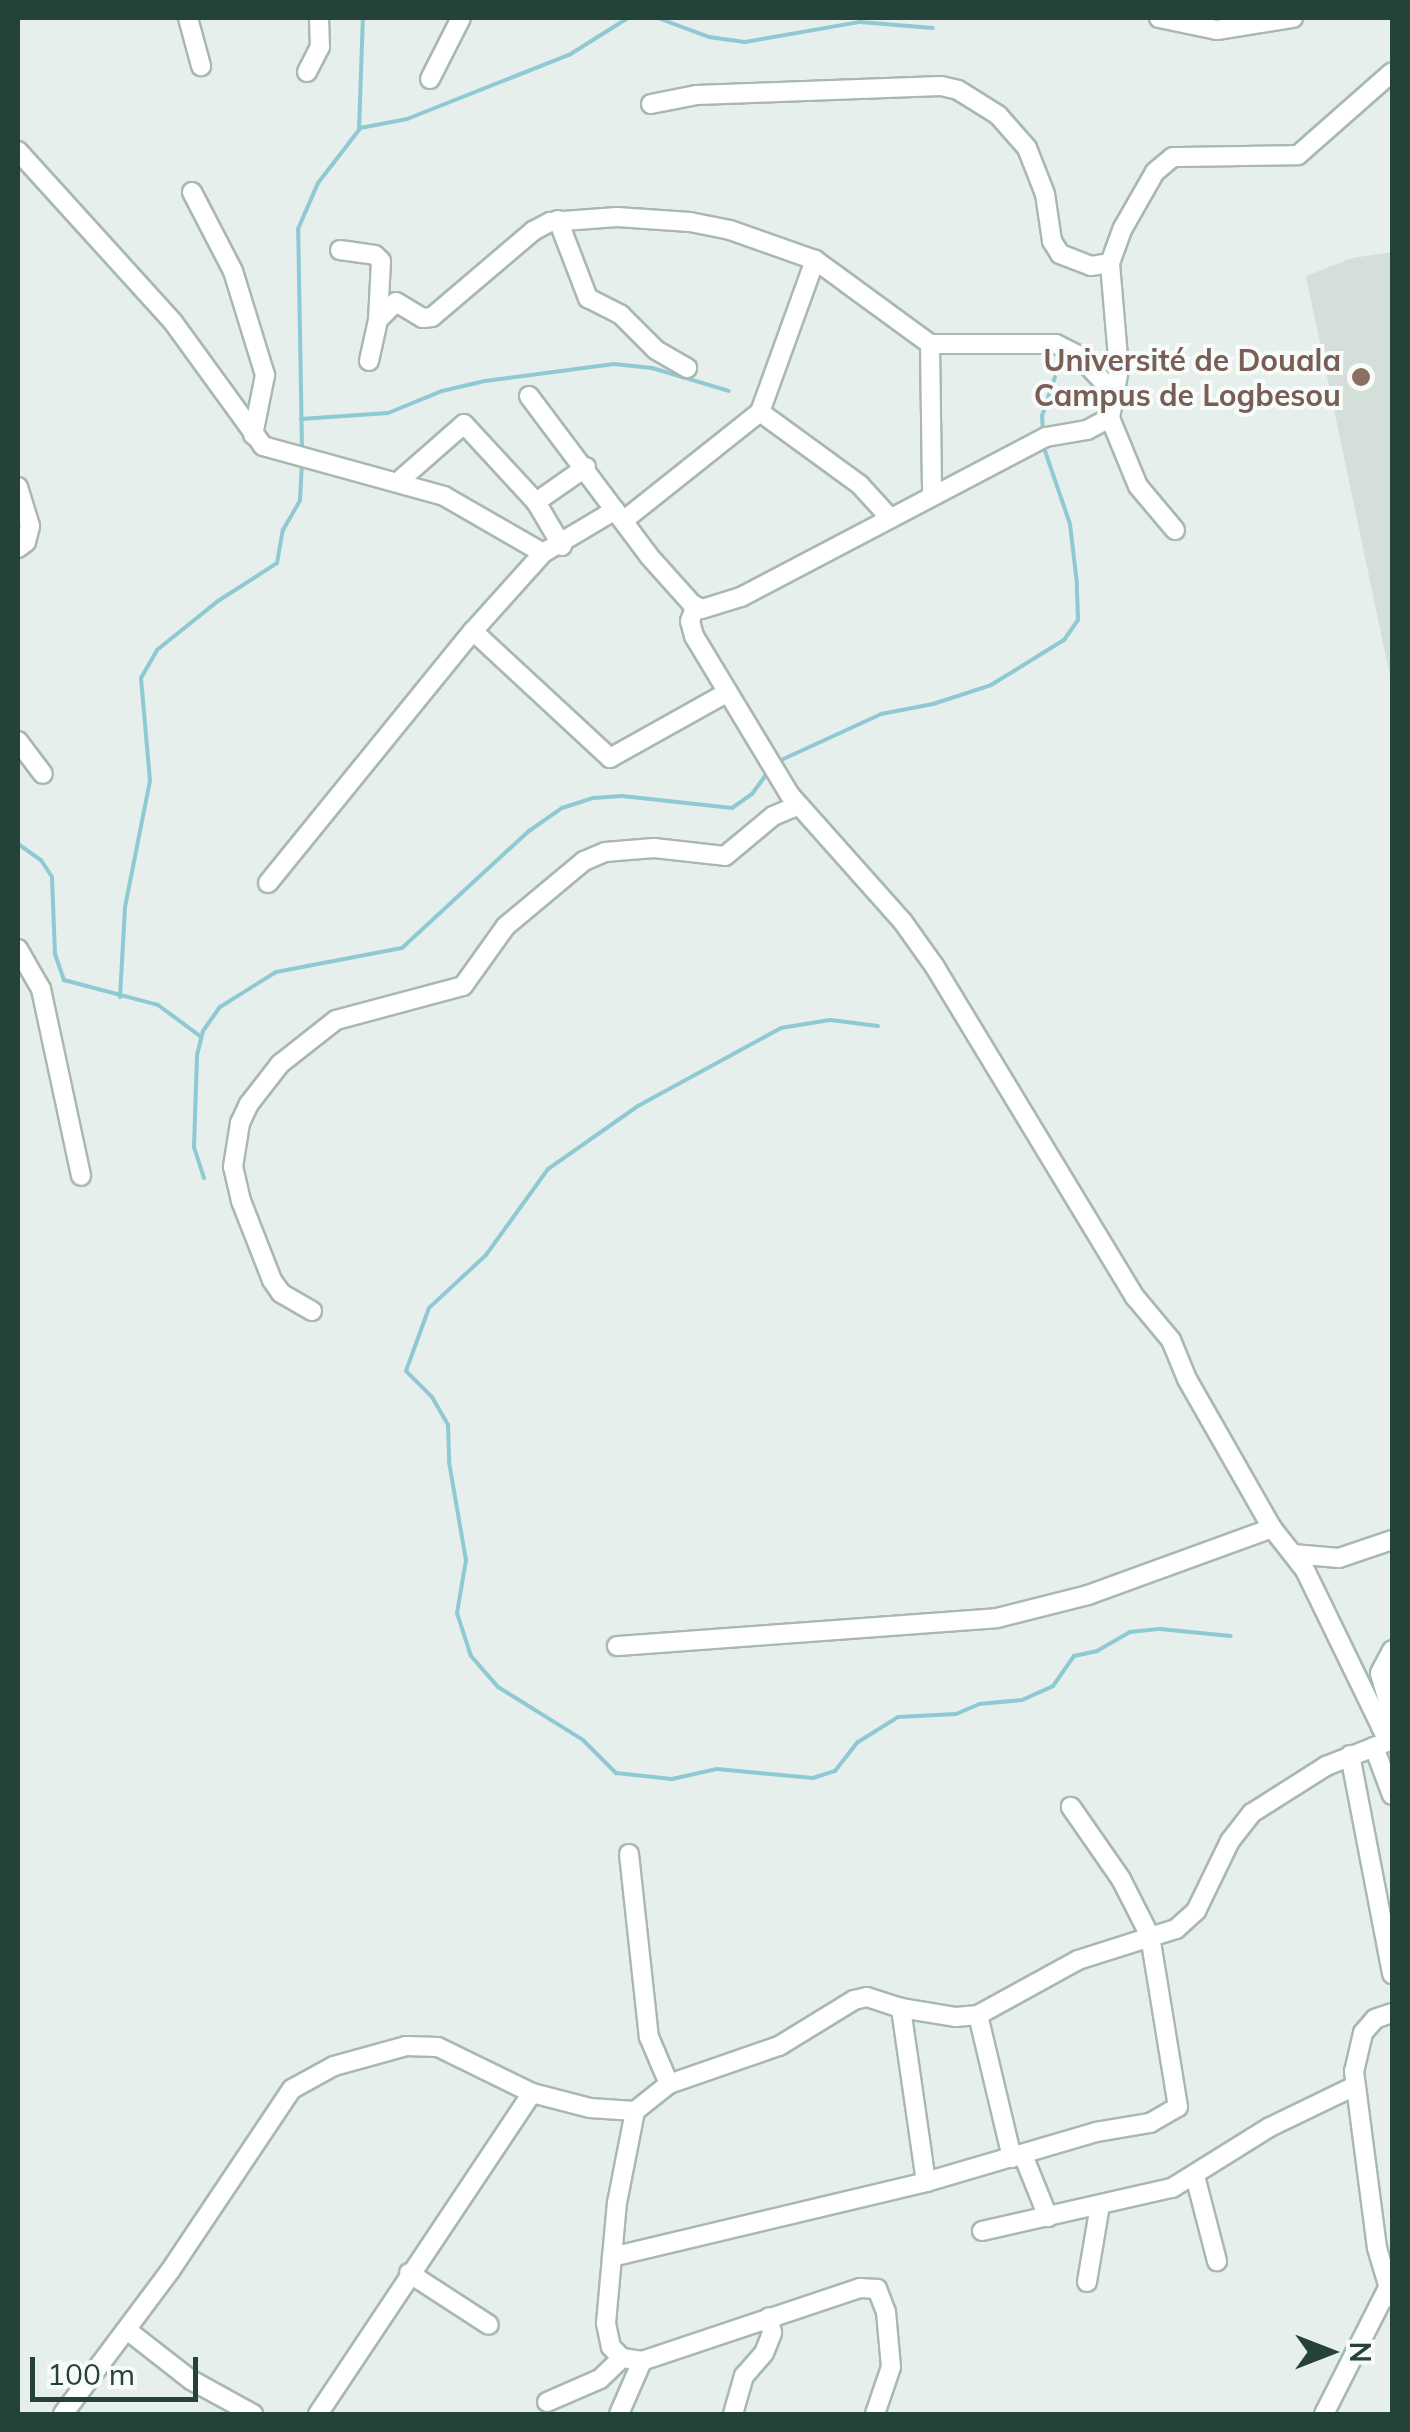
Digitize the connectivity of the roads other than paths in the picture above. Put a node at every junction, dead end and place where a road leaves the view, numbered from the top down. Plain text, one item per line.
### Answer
1 (188, 18) edge
2 (319, 18) edge
3 (461, 18) edge
4 (1158, 18) edge
5 (1294, 18) edge
6 (201, 66) dead end
7 (307, 72) dead end
8 (1392, 72) edge
9 (430, 79) dead end
10 (651, 104) dead end
11 (18, 151) edge
12 (192, 192) dead end
13 (558, 220) junction
14 (340, 250) dead end
15 (815, 260) junction
16 (1110, 263) junction
17 (378, 320) junction
18 (930, 344) junction
19 (369, 361) dead end
20 (687, 368) dead end
21 (1114, 392) junction
22 (529, 396) dead end
23 (760, 412) junction
24 (1110, 418) junction
25 (253, 435) junction
26 (586, 467) junction
27 (398, 481) junction
28 (18, 487) edge
29 (932, 496) junction
30 (536, 502) junction
31 (618, 515) junction
32 (890, 518) junction
33 (1175, 530) dead end
34 (562, 546) junction
35 (18, 548) edge
36 (543, 554) junction
37 (696, 608) junction
38 (473, 631) junction
39 (728, 692) junction
40 (18, 741) edge
41 (43, 774) dead end
42 (797, 806) junction
43 (268, 883) dead end
44 (18, 949) edge
45 (81, 1176) dead end
46 (312, 1311) dead end
47 (1272, 1528) junction
48 (1392, 1540) edge
49 (1293, 1554) junction
50 (617, 1646) dead end
51 (1392, 1650) edge
52 (1384, 1739) edge
53 (1350, 1756) junction
54 (1392, 1795) edge
55 (1071, 1807) dead end
56 (629, 1854) dead end
57 (1150, 1936) junction
58 (1392, 1974) edge
59 (901, 2008) junction
60 (1392, 2013) edge
61 (978, 2015) junction
62 (668, 2084) junction
63 (1355, 2086) junction
64 (532, 2093) junction
65 (634, 2110) junction
66 (1018, 2156) junction
67 (1195, 2176) junction
68 (926, 2182) junction
69 (1100, 2205) junction
70 (1048, 2216) junction
71 (982, 2231) dead end
72 (612, 2257) junction
73 (1217, 2261) dead end
74 (409, 2273) junction
75 (1087, 2282) dead end
76 (1390, 2293) edge
77 (769, 2317) junction
78 (488, 2326) dead end
79 (126, 2330) junction
80 (622, 2358) junction
81 (642, 2361) junction
82 (547, 2402) dead end
83 (69, 2412) edge
84 (252, 2414) edge
85 (318, 2414) edge
86 (619, 2414) edge
87 (733, 2414) edge
88 (875, 2414) edge
89 (1324, 2414) edge

1 - 6 street
2 - 7 street
3 - 9 street
4 - 5 street
8 - 16 street
10 - 16 street
11 - 25 street
12 - 25 street
13 - 15 street
13 - 17 street
13 - 20 street
14 - 17 street
15 - 18 street
15 - 23 street
16 - 21 street
17 - 19 street
18 - 21 street
18 - 29 street
21 - 24 street
22 - 26 street
23 - 31 street
23 - 32 street
24 - 29 street
24 - 33 street
25 - 27 street
26 - 30 street
26 - 31 street
27 - 30 street
27 - 36 street
28 - 35 street
29 - 32 street
30 - 34 street
31 - 34 street
31 - 37 street
32 - 37 street
34 - 36 street
36 - 38 street
37 - 39 street
38 - 39 street
38 - 43 street
39 - 42 street
40 - 41 street
42 - 46 street
42 - 47 street
44 - 45 street
47 - 49 street
47 - 50 street
48 - 49 street
49 - 52 street
51 - 52 street
52 - 53 street
52 - 54 street
53 - 57 street
53 - 58 street
55 - 57 street
56 - 62 street
57 - 61 street
57 - 66 street
59 - 61 street
59 - 62 street
59 - 68 street
60 - 63 street
61 - 66 street
62 - 65 street
63 - 67 street
63 - 76 street
64 - 65 street
64 - 74 street
64 - 79 street
65 - 72 street
66 - 68 street
66 - 70 street
67 - 69 street
67 - 73 street
68 - 72 street
69 - 70 street
69 - 75 street
70 - 71 street
72 - 80 street
74 - 78 street
74 - 85 street
76 - 89 street
77 - 81 street
77 - 87 street
77 - 88 street
79 - 83 street
79 - 84 street
80 - 81 street
80 - 82 street
81 - 86 street

